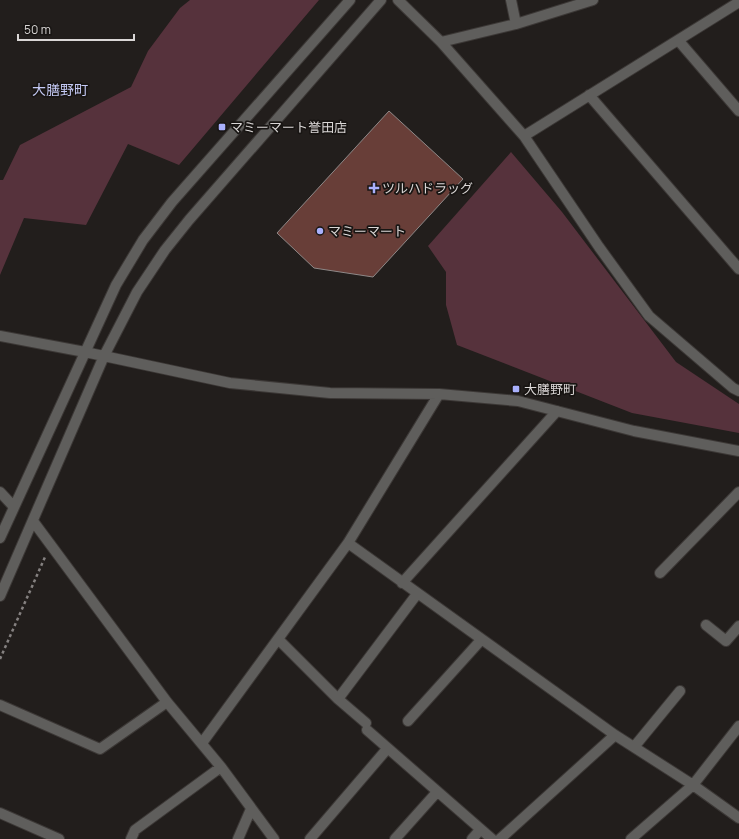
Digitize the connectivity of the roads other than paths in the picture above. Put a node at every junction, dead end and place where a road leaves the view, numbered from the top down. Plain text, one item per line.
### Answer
1 (350, 0) edge
2 (381, 0) edge
3 (398, 0) edge
4 (511, 0) edge
5 (593, 0) edge
6 (739, 2) edge
7 (516, 24) junction
8 (678, 40) junction
9 (441, 42) junction
10 (589, 95) junction
11 (739, 111) edge
12 (524, 136) junction
13 (739, 268) edge
14 (0, 336) edge
15 (85, 352) junction
16 (104, 356) junction
17 (739, 391) edge
18 (440, 394) junction
19 (557, 411) junction
20 (739, 451) edge
21 (0, 492) edge
22 (739, 492) edge
23 (14, 507) junction
24 (33, 522) junction
25 (0, 538) edge
26 (348, 543) junction
27 (660, 573) dead end
28 (402, 583) junction
29 (418, 594) junction
30 (0, 596) edge
31 (706, 625) dead end
32 (739, 626) edge
33 (278, 639) junction
34 (481, 640) junction
35 (680, 691) dead end
36 (338, 699) junction
37 (167, 702) junction
38 (0, 705) edge
39 (408, 721) dead end
40 (739, 726) edge
41 (615, 735) junction
42 (202, 743) junction
43 (634, 747) junction
44 (387, 749) junction
45 (221, 767) junction
46 (693, 785) junction
47 (437, 792) junction
48 (251, 808) junction
49 (0, 813) edge
50 (739, 818) edge
51 (480, 830) junction
52 (59, 839) edge
53 (131, 839) edge
54 (238, 839) edge
55 (274, 839) edge
56 (310, 839) edge
57 (395, 839) edge
58 (472, 839) edge
59 (492, 839) edge
60 (500, 839) edge
61 (630, 839) edge

1 - 15 street
2 - 16 street
3 - 9 street
4 - 7 street
5 - 7 street
6 - 8 street
7 - 9 street
8 - 10 street
8 - 11 street
9 - 12 street
10 - 12 street
10 - 13 street
12 - 17 street
14 - 15 street
15 - 16 street
15 - 23 street
16 - 18 street
16 - 24 street
18 - 19 street
18 - 26 street
19 - 20 street
19 - 28 street
21 - 23 street
22 - 27 street
23 - 25 street
24 - 30 street
24 - 37 street
26 - 28 street
26 - 33 street
28 - 29 street
29 - 34 street
29 - 36 street
31 - 32 street
33 - 36 street
33 - 42 street
34 - 39 street
34 - 41 street
35 - 43 street
36 - 44 street
37 - 38 street
37 - 42 street
40 - 46 street
41 - 43 street
41 - 60 street
42 - 45 street
43 - 46 street
44 - 47 street
44 - 56 street
45 - 48 street
45 - 53 street
46 - 50 street
46 - 61 street
47 - 51 street
47 - 57 street
48 - 54 street
48 - 55 street
49 - 52 street
51 - 58 street
51 - 59 street

